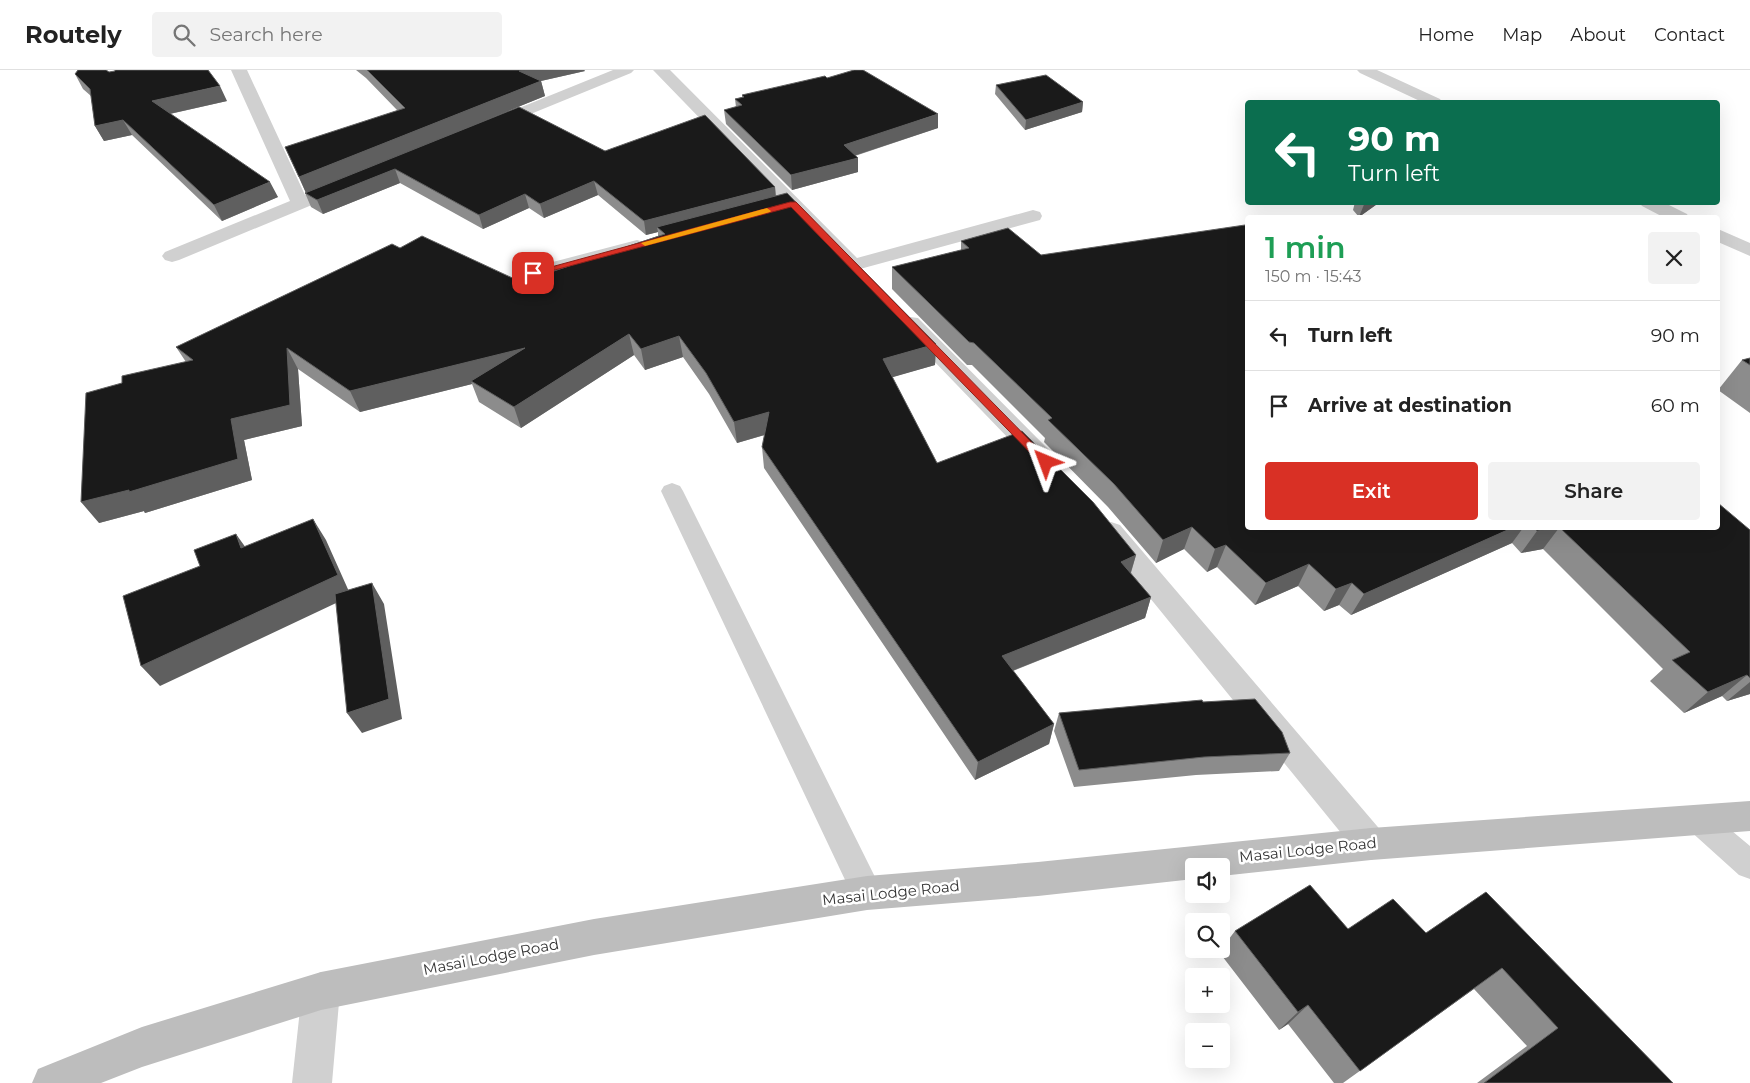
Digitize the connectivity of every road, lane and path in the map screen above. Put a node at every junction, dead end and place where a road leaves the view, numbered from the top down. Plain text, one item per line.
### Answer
1 (239, 70) edge
2 (626, 70) edge
3 (661, 70) edge
4 (1365, 70) edge
5 (1430, 100) edge
6 (481, 129) edge
7 (354, 181) edge
8 (300, 203) junction
9 (1654, 205) edge
10 (1674, 215) edge
11 (1033, 216) dead end
12 (1720, 236) edge
13 (658, 240) edge
14 (1750, 250) edge
15 (172, 256) dead end
16 (853, 265) junction
17 (533, 273) dead end
18 (874, 286) edge
19 (895, 307) edge
20 (1057, 474) edge
21 (672, 491) dead end
22 (1098, 516) edge
23 (1750, 816) edge
24 (1698, 820) junction
25 (1371, 844) junction
26 (1750, 865) edge
27 (867, 893) junction
28 (321, 991) junction
29 (52, 1083) edge
30 (312, 1083) edge

1 - 8 street
2 - 6 street
3 - 16 street
4 - 5 street
7 - 8 street
8 - 15 street
9 - 10 street
11 - 16 street
12 - 14 street
13 - 17 street
16 - 18 street
19 - 20 street
21 - 27 lane
22 - 25 street
23 - 24 street, Masai Lodge Road
24 - 25 street, Masai Lodge Road
24 - 26 lane
25 - 27 street, Masai Lodge Road
27 - 28 street, Masai Lodge Road
28 - 29 street, Masai Lodge Road
28 - 30 street

